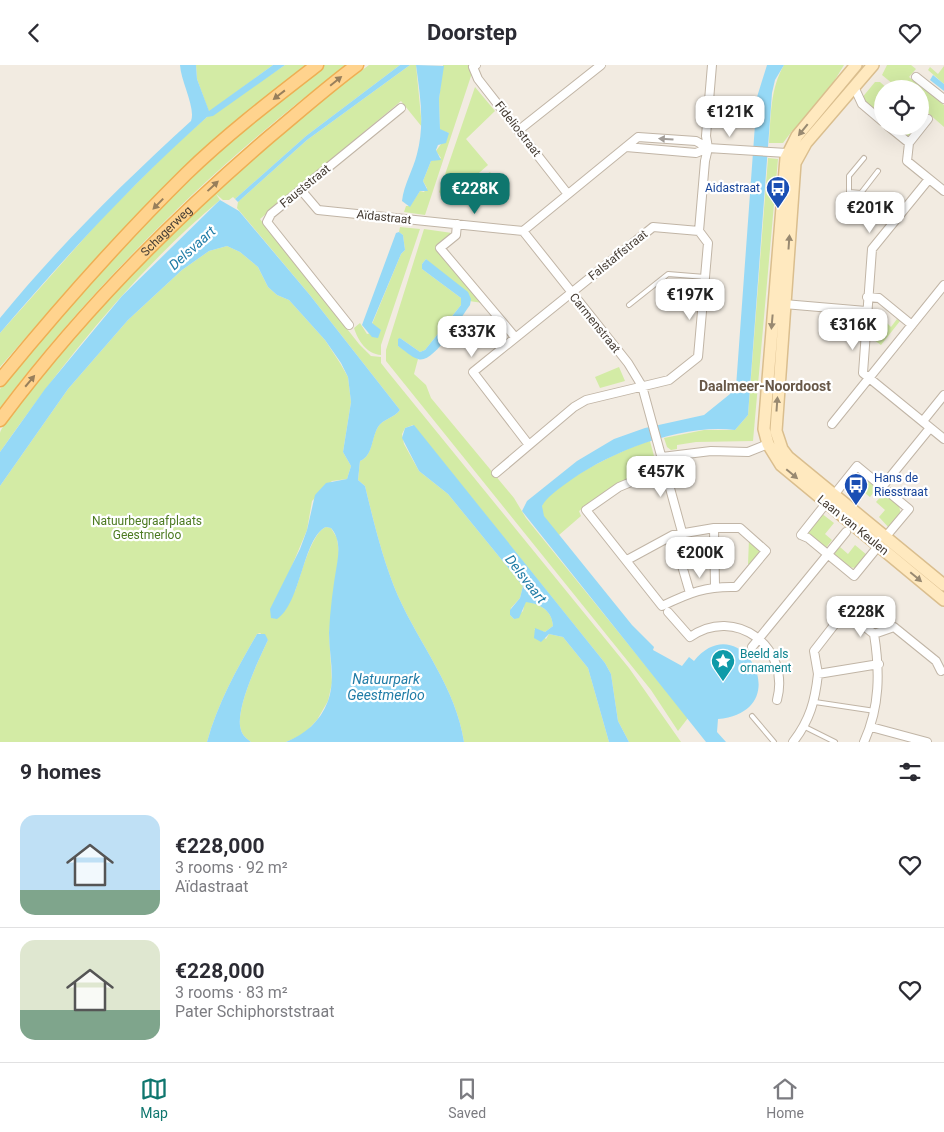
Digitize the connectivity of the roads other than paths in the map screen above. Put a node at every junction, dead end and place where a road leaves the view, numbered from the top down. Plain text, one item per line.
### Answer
1 (317, 65) edge
2 (357, 65) edge
3 (476, 65) edge
4 (601, 65) edge
5 (711, 65) edge
6 (856, 65) edge
7 (872, 65) edge
8 (916, 77) dead end
9 (856, 91) dead end
10 (944, 99) edge
11 (401, 108) dead end
12 (874, 114) edge
13 (519, 130) junction
14 (899, 135) edge
15 (915, 135) edge
16 (909, 143) junction
17 (708, 148) junction
18 (792, 155) junction
19 (864, 158) dead end
20 (878, 171) dead end
21 (929, 179) junction
22 (301, 189) junction
23 (944, 191) edge
24 (567, 193) junction
25 (861, 193) junction
26 (895, 221) junction
27 (457, 224) junction
28 (522, 231) junction
29 (700, 231) junction
30 (705, 277) junction
31 (944, 285) edge
32 (571, 294) junction
33 (868, 297) junction
34 (779, 303) junction
35 (629, 305) dead end
36 (866, 311) junction
37 (350, 325) dead end
38 (912, 325) junction
39 (515, 337) junction
40 (870, 378) junction
41 (0, 379) edge
42 (642, 386) junction
43 (944, 395) edge
44 (0, 420) edge
45 (923, 421) junction
46 (832, 424) dead end
47 (930, 428) junction
48 (942, 434) edge
49 (773, 442) junction
50 (529, 445) junction
51 (662, 457) junction
52 (664, 468) junction
53 (496, 473) dead end
54 (882, 487) junction
55 (837, 491) dead end
56 (824, 506) dead end
57 (714, 528) junction
58 (682, 532) junction
59 (846, 532) dead end
60 (888, 534) dead end
61 (673, 535) junction
62 (876, 549) dead end
63 (828, 554) junction
64 (627, 560) junction
65 (944, 585) edge
66 (715, 586) junction
67 (690, 593) junction
68 (944, 601) edge
69 (665, 609) junction
70 (874, 634) junction
71 (759, 639) junction
72 (752, 647) dead end
73 (879, 664) junction
74 (941, 671) dead end
75 (818, 674) junction
76 (777, 699) dead end
77 (815, 701) junction
78 (875, 711) junction
79 (752, 716) dead end
80 (805, 727) junction
81 (871, 727) junction
82 (774, 742) edge
83 (793, 742) edge
84 (835, 742) edge
85 (864, 742) edge
86 (927, 742) edge

1 -> 41 main road, Schagerweg
44 -> 2 main road, Schagerweg
3 - 13 street, Fideliostraat
4 - 13 street
5 - 17 street
6 -> 18 street, Laan van Keulen
7 - 18 street
8 - 10 street
9 - 12 street
11 - 22 street, Fauststraat
13 - 24 street, Fideliostraat
14 - 16 street
15 - 16 street
16 - 21 street
17 - 18 street
17 - 24 street
17 - 29 street
18 - 34 street, Laan van Keulen
19 - 25 lane
20 - 25 lane
21 - 23 street
21 - 26 street
22 - 27 street, Aïdastraat
22 - 37 street, Fauststraat
24 - 28 street
25 - 26 lane
26 - 33 street
27 - 28 street, Aïdastraat
27 - 39 street
28 - 32 street, Carmenstraat
29 - 30 street
29 - 32 street, Falstaffstraat
30 - 35 lane
30 - 42 street
31 - 38 street
32 - 39 street, Falstaffstraat
32 - 42 street, Carmenstraat
33 - 36 street
33 - 38 street
34 - 36 street
34 - 49 street, Laan van Keulen
36 - 40 street
38 - 40 street
39 - 50 street, Falstaffstraat
40 - 45 street
40 - 46 street
42 - 50 street
42 - 51 street, Carmenstraat
43 - 45 street
45 - 47 street
47 - 48 street
47 - 54 street
49 - 51 street
49 - 65 street, Laan van Keulen
49 -> 68 street, Laan van Keulen
50 - 53 street
51 - 52 street
52 - 58 street
52 - 64 street
54 - 55 street
54 - 60 street
56 - 63 street
57 - 58 street
57 - 66 street
57 - 66 street
58 - 61 street
59 - 63 street
61 - 64 street
61 - 67 street
62 - 63 street
63 - 71 street
64 - 69 street
66 - 67 street
67 - 69 street
69 - 71 street
70 - 73 street
70 - 74 street
70 - 75 street
71 - 72 street
71 - 76 street
73 - 75 street
73 - 78 street
75 - 77 street
77 - 78 lane
77 - 80 street
78 - 81 street
79 - 82 lane
80 - 83 street
80 - 84 lane
81 - 85 street
81 - 86 street

